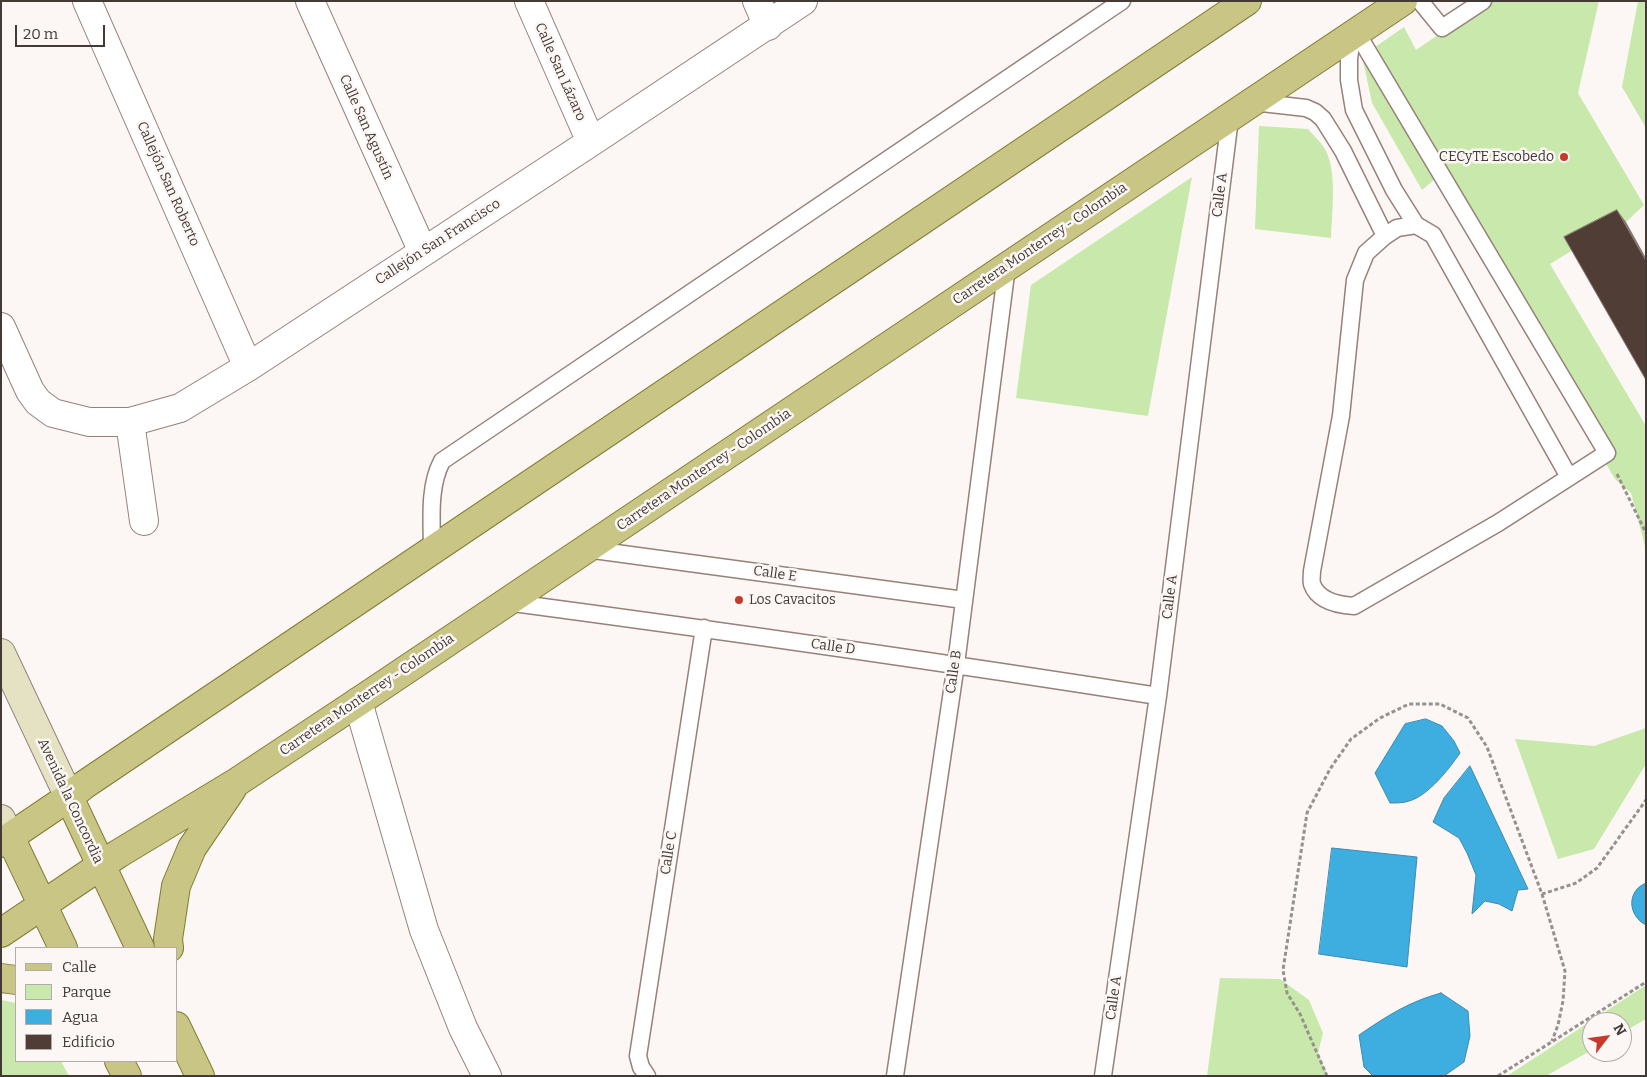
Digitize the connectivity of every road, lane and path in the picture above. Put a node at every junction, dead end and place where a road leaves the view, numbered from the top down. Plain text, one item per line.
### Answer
1 (87, 1) edge
2 (310, 1) edge
3 (529, 1) edge
4 (803, 1) edge
5 (1122, 1) edge
6 (1247, 1) edge
7 (1403, 1) edge
8 (1420, 1) edge
9 (1483, 1) edge
10 (762, 13) edge
11 (1354, 34) junction
12 (1253, 102) junction
13 (1230, 118) junction
14 (591, 142) junction
15 (1416, 225) junction
16 (1385, 236) junction
17 (423, 252) junction
18 (1008, 266) junction
19 (1, 327) edge
20 (248, 367) junction
21 (130, 422) junction
22 (1607, 453) junction
23 (1569, 477) junction
24 (144, 521) dead end
25 (1646, 533) edge
26 (586, 549) junction
27 (432, 550) junction
28 (964, 600) junction
29 (506, 602) junction
30 (704, 628) junction
31 (1, 652) edge
32 (956, 664) junction
33 (1158, 696) junction
34 (358, 702) junction
35 (237, 782) junction
36 (69, 798) junction
37 (1645, 802) edge
38 (4, 833) edge
39 (101, 866) junction
40 (1542, 894) junction
41 (42, 905) junction
42 (1, 933) edge
43 (63, 947) edge
44 (140, 947) edge
45 (169, 947) edge
46 (1, 978) edge
47 (15, 980) edge
48 (1646, 982) edge
49 (178, 1024) edge
50 (1551, 1042) junction
51 (119, 1062) edge
52 (126, 1076) edge
53 (200, 1076) edge
54 (487, 1076) edge
55 (647, 1076) edge
56 (895, 1076) edge
57 (1103, 1076) edge
58 (1326, 1076) edge
59 (1498, 1076) edge

1 - 20 street, Callejón San Roberto
2 - 17 street, Calle San Agustín
3 - 14 street, Calle San Lázaro
4 - 10 street, Callejón San Francisco
5 - 27 lane
6 - 27 main road
7 - 11 main road, Carretera Monterrey - Colombia
8 - 9 lane
10 - 14 street, Callejón San Francisco
11 - 12 main road, Carretera Monterrey - Colombia
11 - 15 lane
11 - 22 lane
12 - 13 main road, Carretera Monterrey - Colombia
12 - 16 lane
13 - 18 main road, Carretera Monterrey - Colombia
13 - 33 lane, Calle A
14 - 17 street, Callejón San Francisco
15 - 16 lane
15 - 23 lane
16 - 23 lane
17 - 20 street, Callejón San Francisco
18 - 26 main road, Carretera Monterrey - Colombia
18 - 28 lane, Calle B
19 - 21 street, Callejón San Francisco
20 - 21 street, Callejón San Francisco
21 - 24 street
22 - 23 lane
22 - 25 path
26 - 28 lane, Calle E
26 - 29 main road, Carretera Monterrey - Colombia
27 - 36 main road
28 - 32 lane, Calle B
29 - 30 lane, Calle D
29 - 34 main road, Carretera Monterrey - Colombia
30 - 32 lane, Calle D
30 - 55 lane, Calle C
31 - 36 main road, Avenida la Concordia
32 - 33 lane, Calle D
32 - 56 lane, Calle B
33 - 57 lane, Calle A
34 - 35 main road, Carretera Monterrey - Colombia
34 - 54 street
35 - 39 main road, Carretera Monterrey - Colombia
35 - 45 main road
36 - 38 main road
36 - 39 main road, Avenida la Concordia
37 - 40 path
38 - 41 main road
39 - 41 main road, Carretera Monterrey - Colombia
39 - 44 main road, Avenida la Concordia
40 - 50 path
40 - 58 path
41 - 42 main road, Carretera Monterrey - Colombia
41 - 43 main road
46 - 47 main road
48 - 50 path
49 - 53 main road
50 - 59 path
51 - 52 main road

